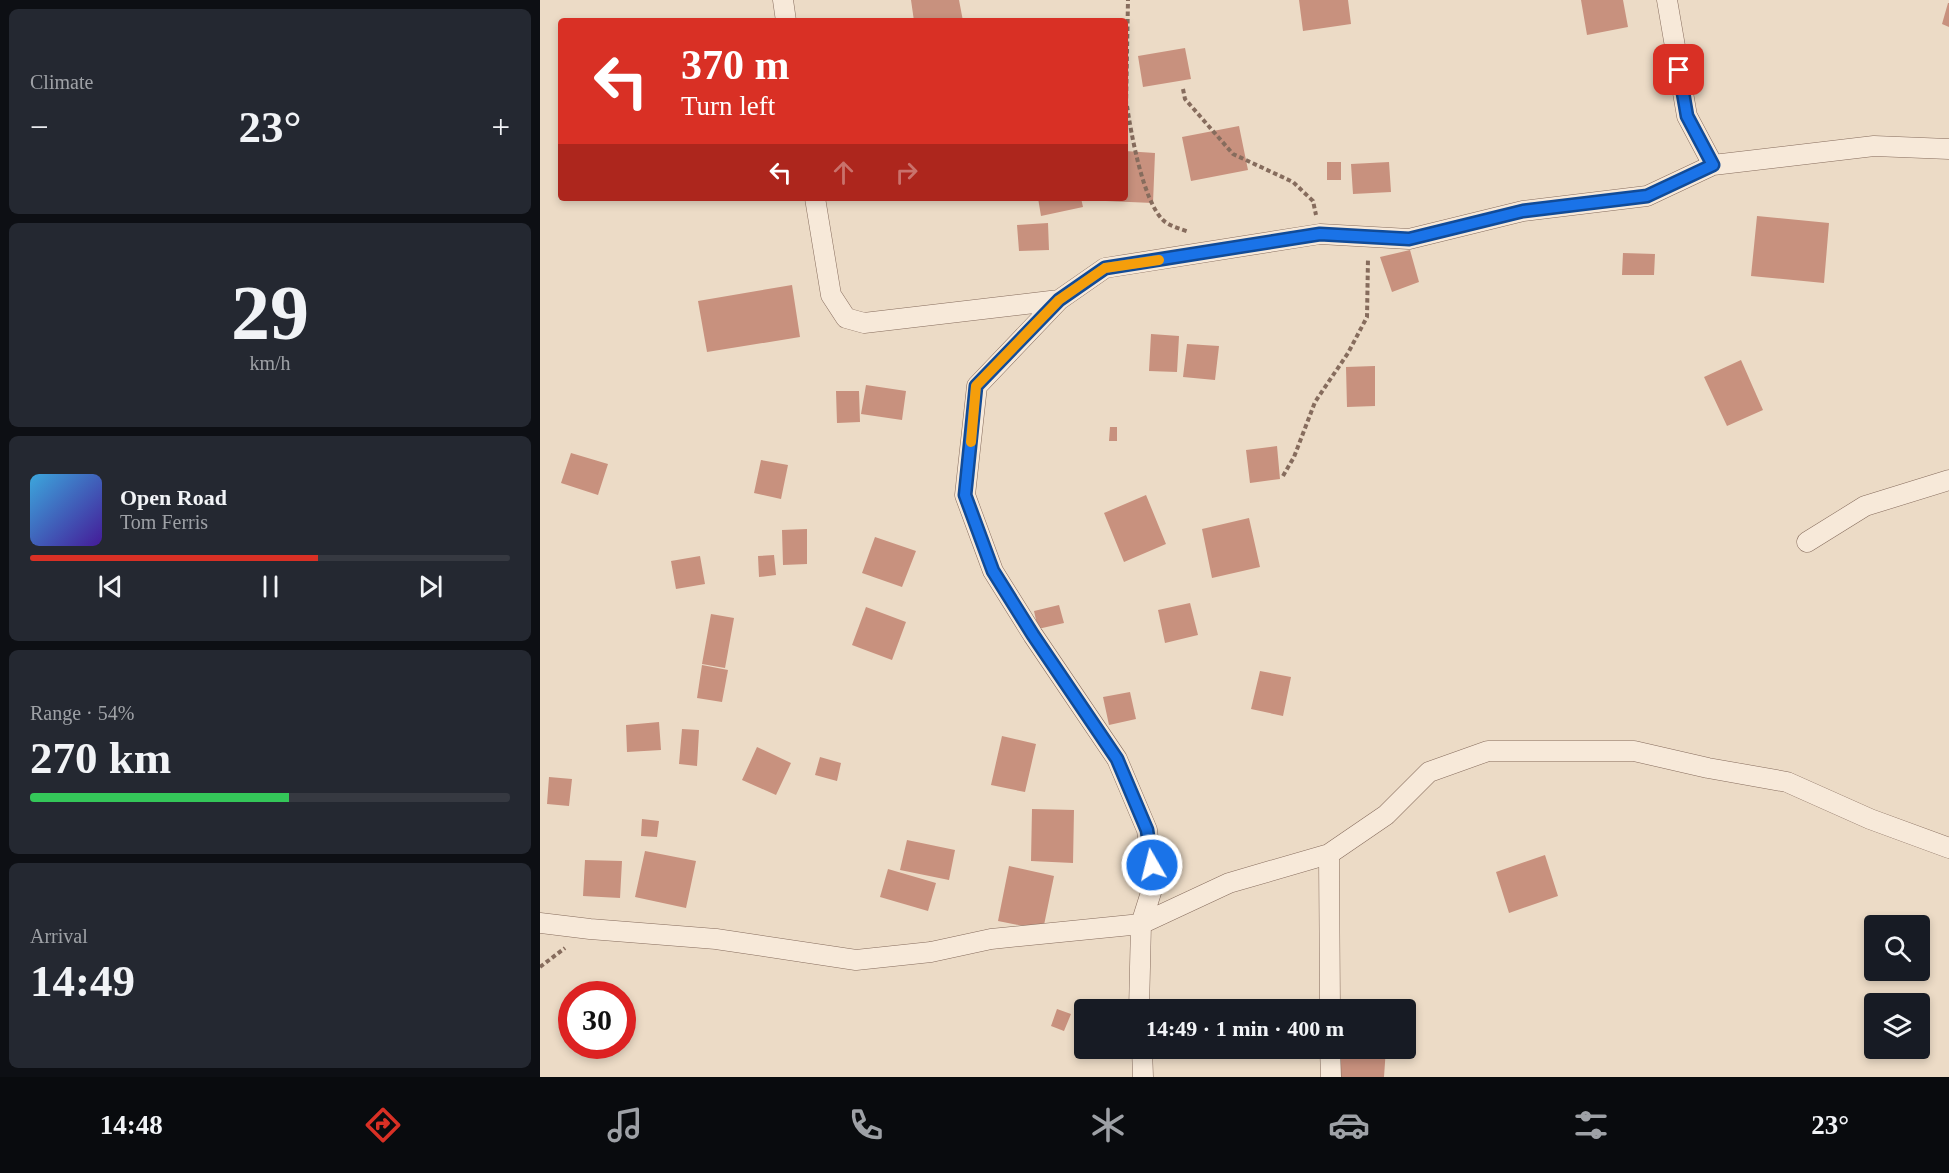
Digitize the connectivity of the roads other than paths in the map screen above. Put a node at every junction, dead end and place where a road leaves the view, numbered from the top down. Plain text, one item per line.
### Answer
1 (783, 0) edge
2 (1666, 0) edge
3 (786, 18) edge
4 (1949, 149) edge
5 (1713, 165) junction
6 (815, 201) edge
7 (1059, 300) junction
8 (1949, 480) edge
9 (1807, 542) dead end
10 (1949, 848) edge
11 (1329, 854) junction
12 (540, 923) edge
13 (1141, 924) junction
14 (1139, 999) edge
15 (1330, 999) edge
16 (1142, 1059) edge
17 (1330, 1059) edge
18 (1143, 1077) edge
19 (1331, 1077) edge

1 - 3 street
2 - 5 street
4 - 5 street
5 - 7 street
6 - 7 street
7 - 13 street
8 - 9 street
10 - 11 street
11 - 13 street
11 - 15 street
12 - 13 street
13 - 14 street
16 - 18 street
17 - 19 street

